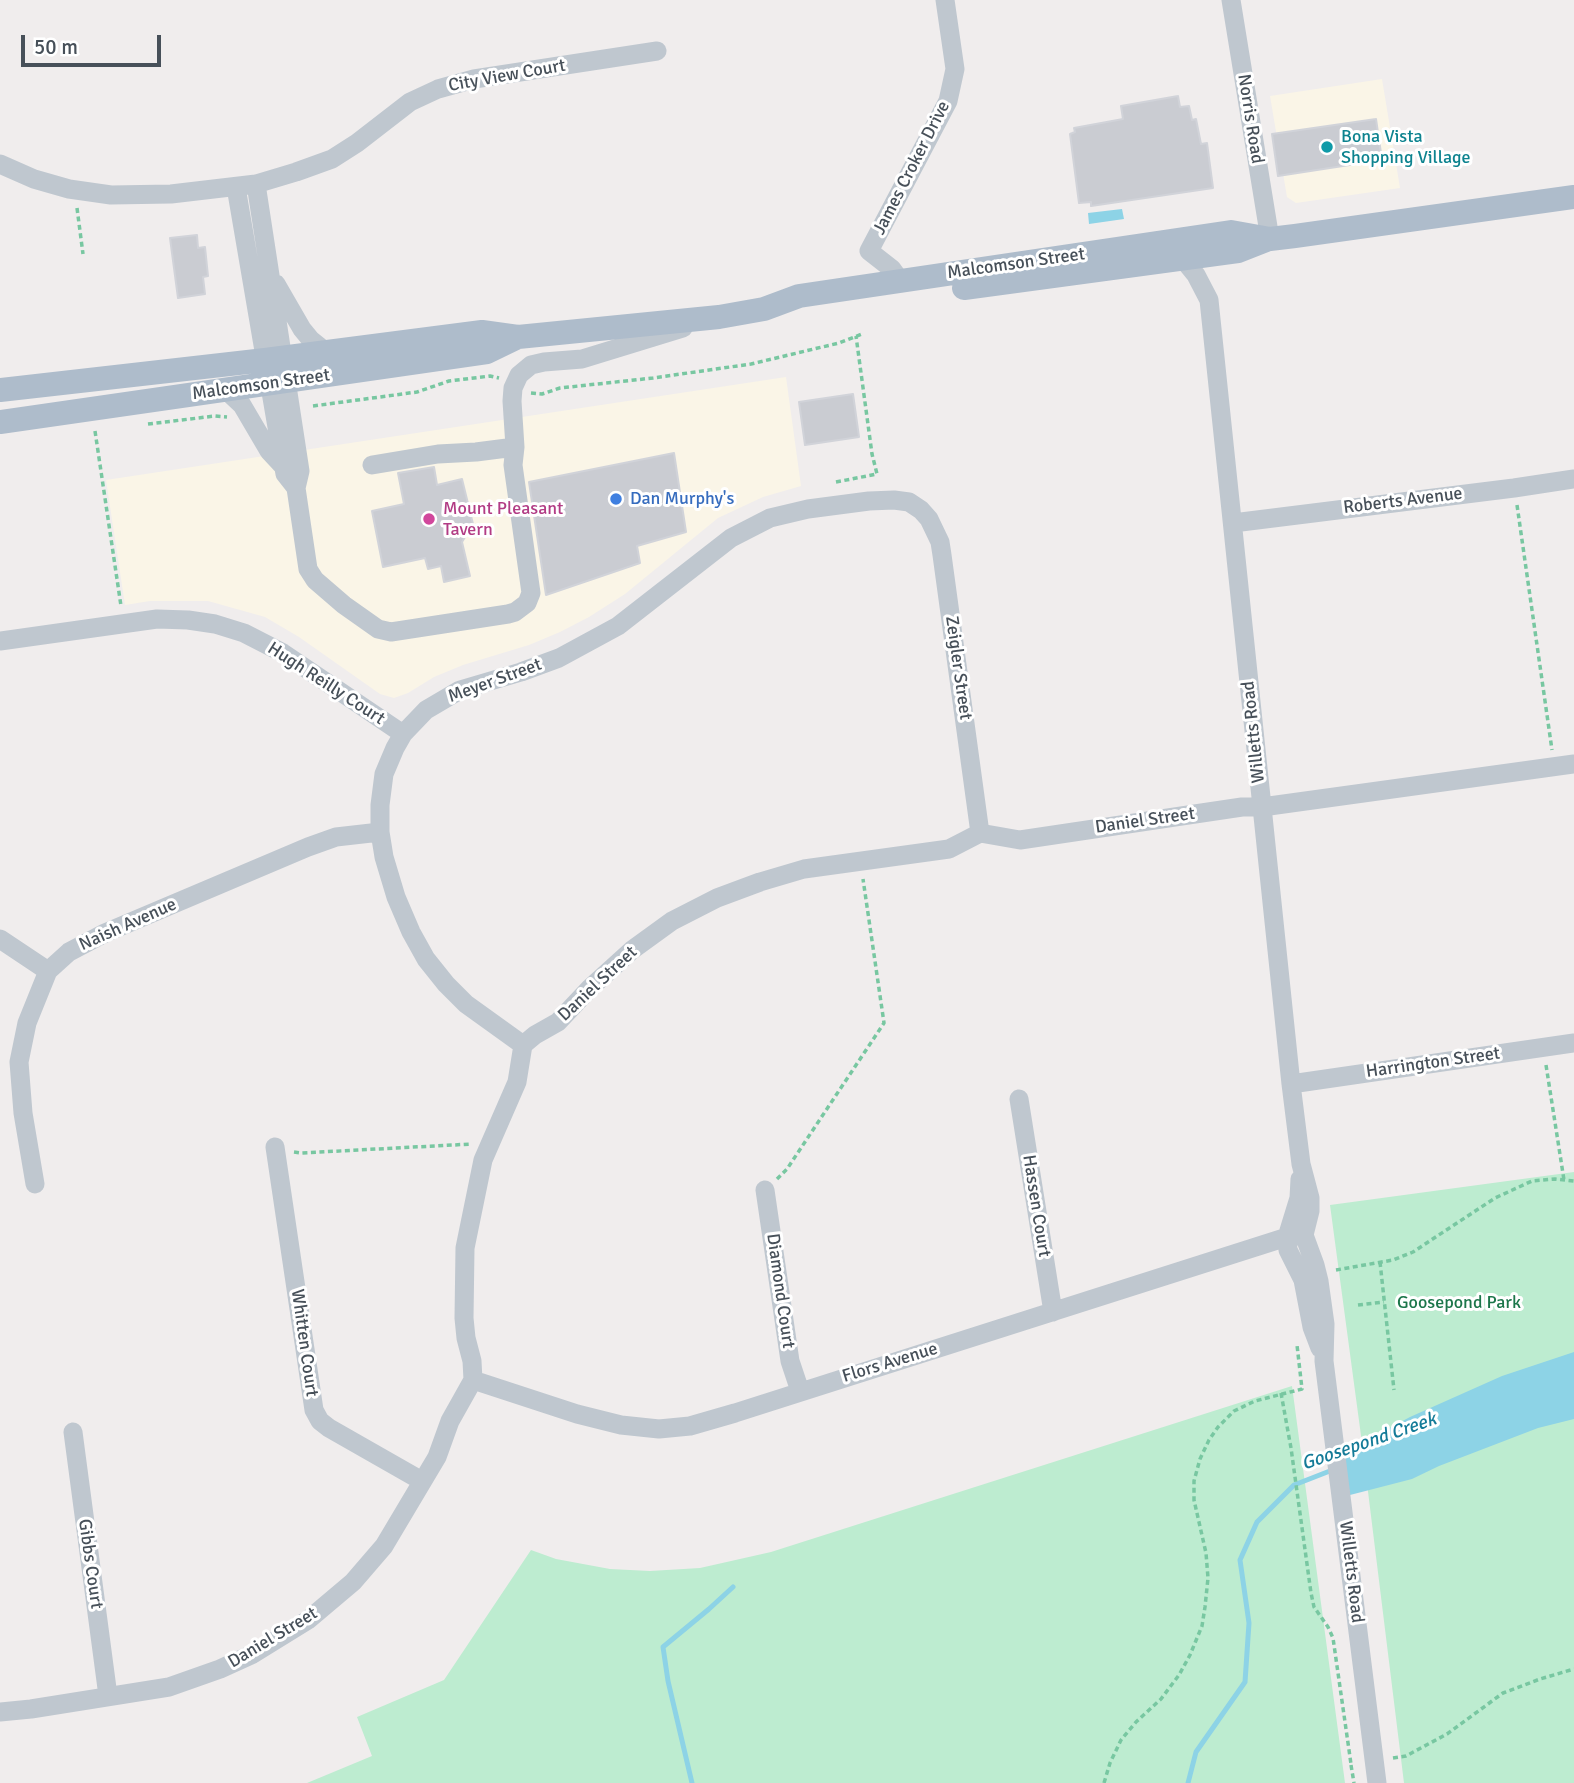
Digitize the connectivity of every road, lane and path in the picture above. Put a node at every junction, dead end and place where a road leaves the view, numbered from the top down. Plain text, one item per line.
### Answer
1 (945, 0) edge
2 (1231, 0) edge
3 (657, 51) dead end
4 (0, 163) edge
5 (256, 184) junction
6 (236, 187) junction
7 (79, 190) junction
8 (1574, 197) edge
9 (1270, 239) junction
10 (83, 254) dead end
11 (1183, 259) junction
12 (270, 274) junction
13 (901, 280) junction
14 (764, 309) junction
15 (719, 317) junction
16 (862, 334) dead end
17 (856, 336) junction
18 (518, 337) junction
19 (326, 352) junction
20 (276, 371) junction
21 (504, 380) dead end
22 (0, 390) edge
23 (226, 390) junction
24 (523, 391) dead end
25 (313, 406) dead end
26 (233, 420) dead end
27 (0, 422) edge
28 (149, 424) dead end
29 (95, 431) dead end
30 (515, 447) junction
31 (372, 465) dead end
32 (283, 466) junction
33 (1574, 479) edge
34 (836, 482) dead end
35 (296, 488) junction
36 (1514, 488) junction
37 (921, 510) joint
38 (1233, 523) junction
39 (123, 622) junction
40 (0, 641) edge
41 (403, 734) junction
42 (1564, 765) edge
43 (1262, 807) junction
44 (380, 832) junction
45 (980, 833) junction
46 (860, 860) junction
47 (0, 939) edge
48 (48, 971) junction
49 (1574, 1043) edge
50 (523, 1045) junction
51 (1543, 1047) junction
52 (1291, 1084) junction
53 (1019, 1099) dead end
54 (275, 1147) joint
55 (488, 1148) junction
56 (1564, 1180) junction
57 (1574, 1181) edge
58 (35, 1184) dead end
59 (765, 1190) joint
60 (1295, 1236) junction
61 (1380, 1262) junction
62 (1328, 1271) dead end
63 (1384, 1302) junction
64 (1358, 1305) dead end
65 (1053, 1312) junction
66 (473, 1380) junction
67 (1302, 1389) dead end
68 (1394, 1390) dead end
69 (800, 1391) junction
70 (1281, 1393) junction
71 (73, 1432) dead end
72 (422, 1481) junction
73 (1574, 1668) edge
74 (108, 1696) junction
75 (0, 1712) edge
76 (1389, 1759) dead end
77 (1358, 1763) dead end
78 (1351, 1764) junction
79 (1104, 1783) edge
80 (1354, 1783) edge
81 (1377, 1783) edge

1 - 13 street, James Croker Drive
2 - 9 street, Norris Road
3 - 5 street, City View Court
4 - 7 street, City View Court
5 - 6 street, City View Court
5 - 12 street
6 - 7 street, City View Court
6 - 20 street
7 - 10 path
8 - 9 main road, Malcomson Street
9 - 11 main road, Malcomson Street
9 - 13 main road, Malcomson Street
11 - 14 main road, Malcomson Street
11 - 38 street, Willetts Road
12 - 19 street
12 - 20 street
13 - 14 main road, Malcomson Street
14 - 15 main road, Malcomson Street
15 - 18 main road, Malcomson Street
15 - 30 street
16 - 17 path
17 - 24 path
17 - 34 path
18 - 19 main road, Malcomson Street
18 - 20 main road, Malcomson Street
19 - 20 main road, Malcomson Street
20 - 22 main road, Malcomson Street
20 - 23 main road, Malcomson Street
20 - 32 street
20 - 35 street
21 - 25 path
23 - 27 main road, Malcomson Street
23 - 32 street
26 - 28 path
29 - 39 path
30 - 31 street
30 - 35 street
32 - 35 street
33 - 36 street, Roberts Avenue
36 - 38 street, Roberts Avenue
36 - 42 path
37 - 41 street, Meyer Street
37 - 45 street, Zeigler Street
38 - 43 street, Willetts Road
39 - 40 street, Hugh Reilly Court
39 - 41 street, Hugh Reilly Court
41 - 44 street, Meyer Street
42 - 43 street, Daniel Street
43 - 45 street, Daniel Street
43 - 52 street, Willetts Road
44 - 48 street, Naish Avenue
44 - 50 street, Meyer Street
45 - 46 street, Daniel Street
46 - 50 street, Daniel Street
46 - 59 path
47 - 48 street
48 - 58 street, Naish Avenue
49 - 51 street, Harrington Street
50 - 55 street
51 - 52 street, Harrington Street
51 - 56 path
52 - 60 street, Willetts Road
53 - 65 street, Hassen Court
54 - 55 path
54 - 72 street, Whitten Court
55 - 66 street
56 - 57 path
56 - 61 path
59 - 69 street, Diamond Court
60 - 65 street, Flors Avenue
60 - 81 street, Willetts Road
61 - 62 path
61 - 63 path
63 - 64 path
63 - 68 path
65 - 69 street, Flors Avenue
66 - 69 street, Flors Avenue
66 - 72 street, Daniel Street
67 - 70 path
70 - 78 path
70 - 79 path
71 - 74 street, Gibbs Court
72 - 74 street, Daniel Street
73 - 76 path
74 - 75 street, Daniel Street
77 - 78 path
78 - 80 path

